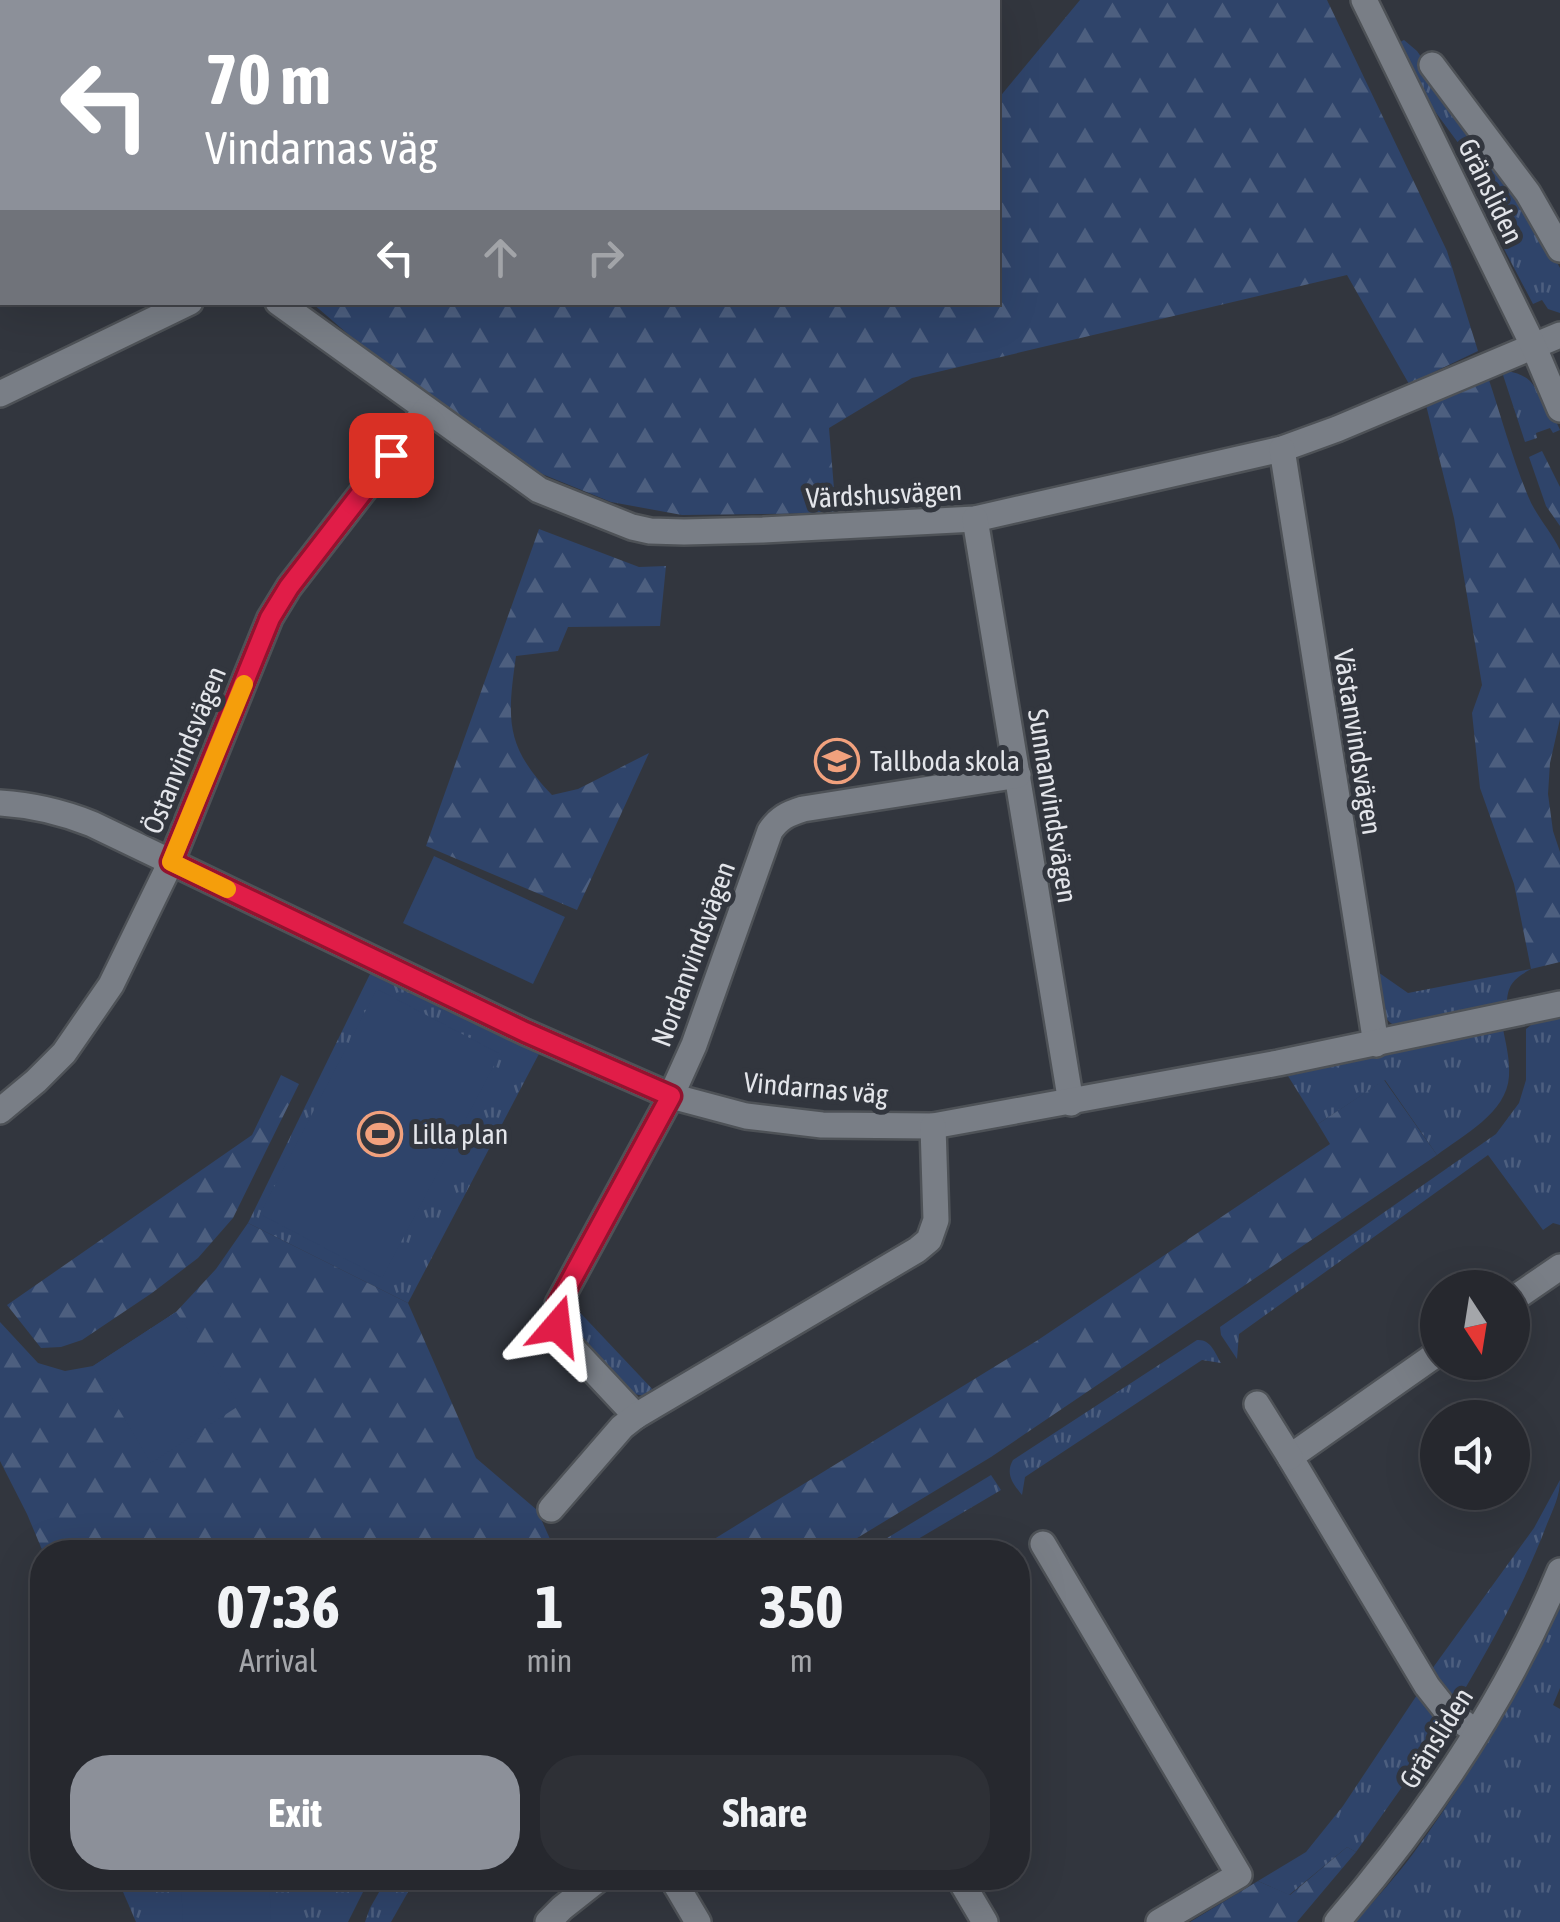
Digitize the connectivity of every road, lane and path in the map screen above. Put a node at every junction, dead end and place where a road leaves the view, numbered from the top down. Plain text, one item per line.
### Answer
1 (1364, 0) edge
2 (1432, 65) dead end
3 (1560, 249) edge
4 (184, 305) edge
5 (282, 305) edge
6 (1560, 335) edge
7 (1533, 346) junction
8 (0, 394) edge
9 (1560, 409) edge
10 (426, 410) junction
11 (1282, 449) junction
12 (975, 519) junction
13 (1018, 775) junction
14 (0, 802) edge
15 (171, 862) junction
16 (1560, 1004) edge
17 (1376, 1044) junction
18 (671, 1096) junction
19 (1071, 1102) junction
20 (0, 1112) edge
21 (933, 1126) junction
22 (1560, 1267) edge
23 (1530, 1288) edge
24 (1420, 1366) edge
25 (1257, 1404) dead end
26 (636, 1416) junction
27 (1290, 1456) junction
28 (551, 1509) dead end
29 (1044, 1544) dead end
30 (1560, 1571) edge
31 (1476, 1732) junction
32 (585, 1890) edge
33 (679, 1890) edge
34 (965, 1890) edge
35 (548, 1922) edge
36 (698, 1922) edge
37 (985, 1922) edge
38 (1159, 1922) edge
39 (1337, 1922) edge

1 - 7 street, Gränsliden
2 - 3 street, Gränsliden
4 - 8 street
5 - 10 street, Värdshusvägen
6 - 7 street, Värdshusvägen
7 - 9 street, Gränsliden
7 - 11 street, Värdshusvägen
10 - 12 street, Värdshusvägen
10 - 15 street, Östanvindsvägen
11 - 12 street, Värdshusvägen
11 - 17 street, Västanvindsvägen
12 - 13 street, Sunnanvindsvägen
13 - 18 street, Nordanvindsvägen
13 - 19 street, Sunnanvindsvägen
14 - 15 street, Vindarnas väg
15 - 18 street, Vindarnas väg
15 - 20 street, Östanvindsvägen
16 - 17 street, Vindarnas väg
17 - 19 street, Vindarnas väg
18 - 21 street, Vindarnas väg
18 - 26 street, Nordanvindsvägen
19 - 21 street, Vindarnas väg
21 - 26 street
22 - 23 street
24 - 27 street
25 - 27 street
26 - 28 street
27 - 31 street
29 - 38 street
30 - 31 street, Gränsliden
31 - 39 street, Gränsliden
32 - 35 street
33 - 36 street
34 - 37 street

